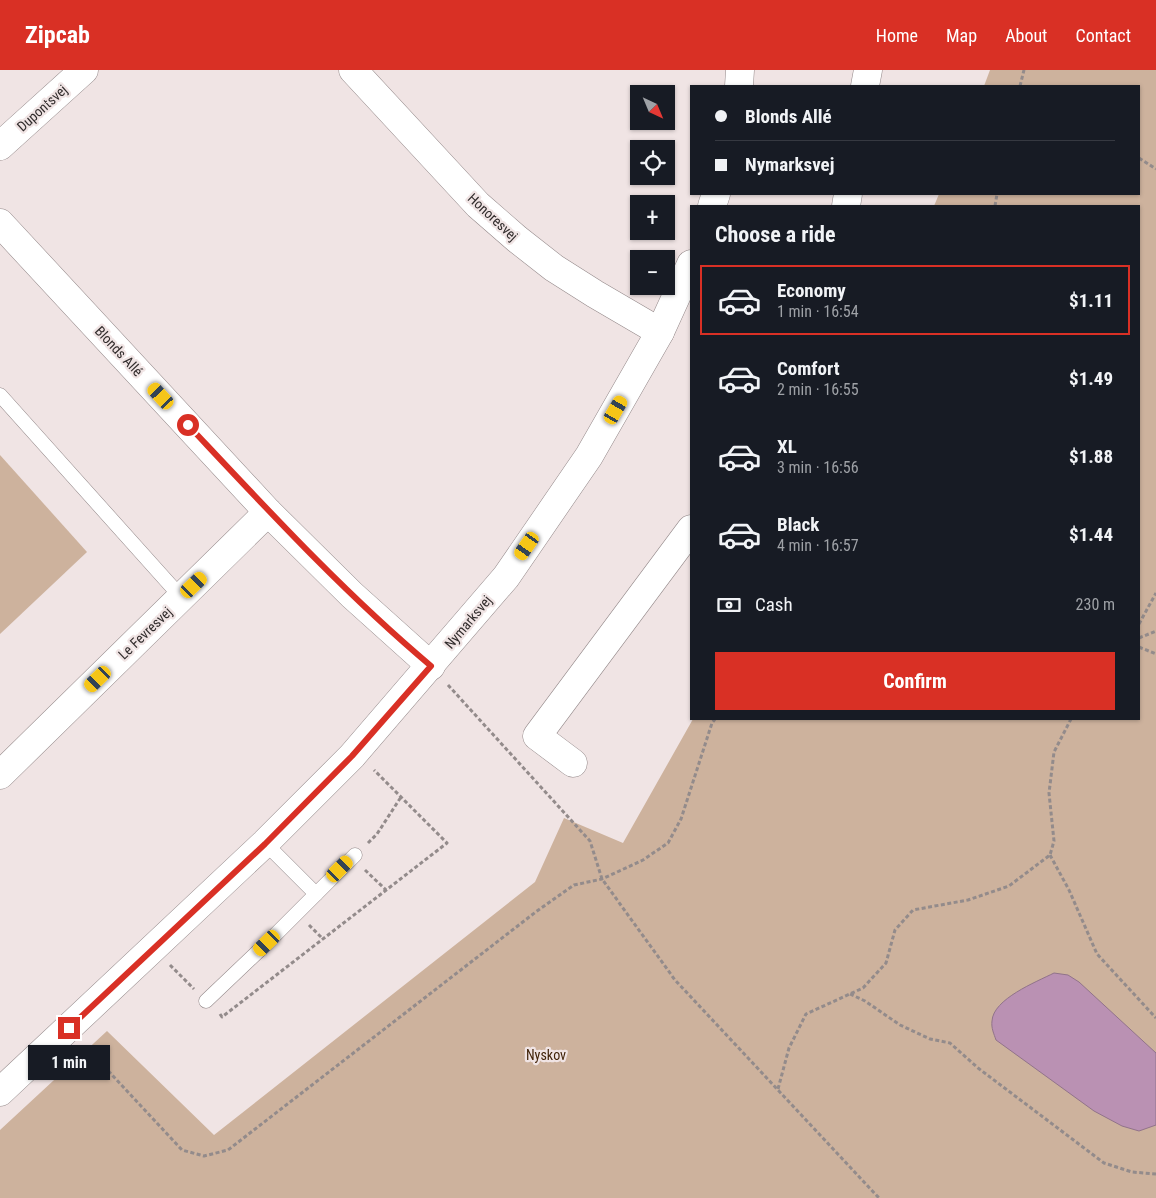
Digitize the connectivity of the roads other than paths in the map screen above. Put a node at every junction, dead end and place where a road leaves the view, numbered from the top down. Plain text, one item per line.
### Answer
1 (84, 70) edge
2 (353, 70) edge
3 (740, 70) edge
4 (868, 70) edge
5 (739, 85) edge
6 (865, 85) edge
7 (0, 146) edge
8 (0, 223) edge
9 (690, 266) edge
10 (660, 332) junction
11 (0, 394) edge
12 (268, 512) junction
13 (690, 530) edge
14 (182, 597) junction
15 (431, 666) junction
16 (573, 763) dead end
17 (0, 775) edge
18 (265, 844) junction
19 (354, 856) road end
20 (316, 894) junction
21 (206, 1001) dead end
22 (0, 1092) edge

1 - 7 street, Dupontsvej
2 - 10 street, Honoresvej
3 - 5 street
4 - 6 street
8 - 12 street, Blonds Allé
9 - 10 street, Nymarksvej
10 - 15 street, Nymarksvej
11 - 14 lane
12 - 14 street, Le Fevresvej
12 - 15 street, Blonds Allé
13 - 16 street
14 - 17 street, Le Fevresvej
15 - 18 street, Nymarksvej
18 - 20 lane
18 - 22 street, Nymarksvej
19 - 20 lane
20 - 21 lane

